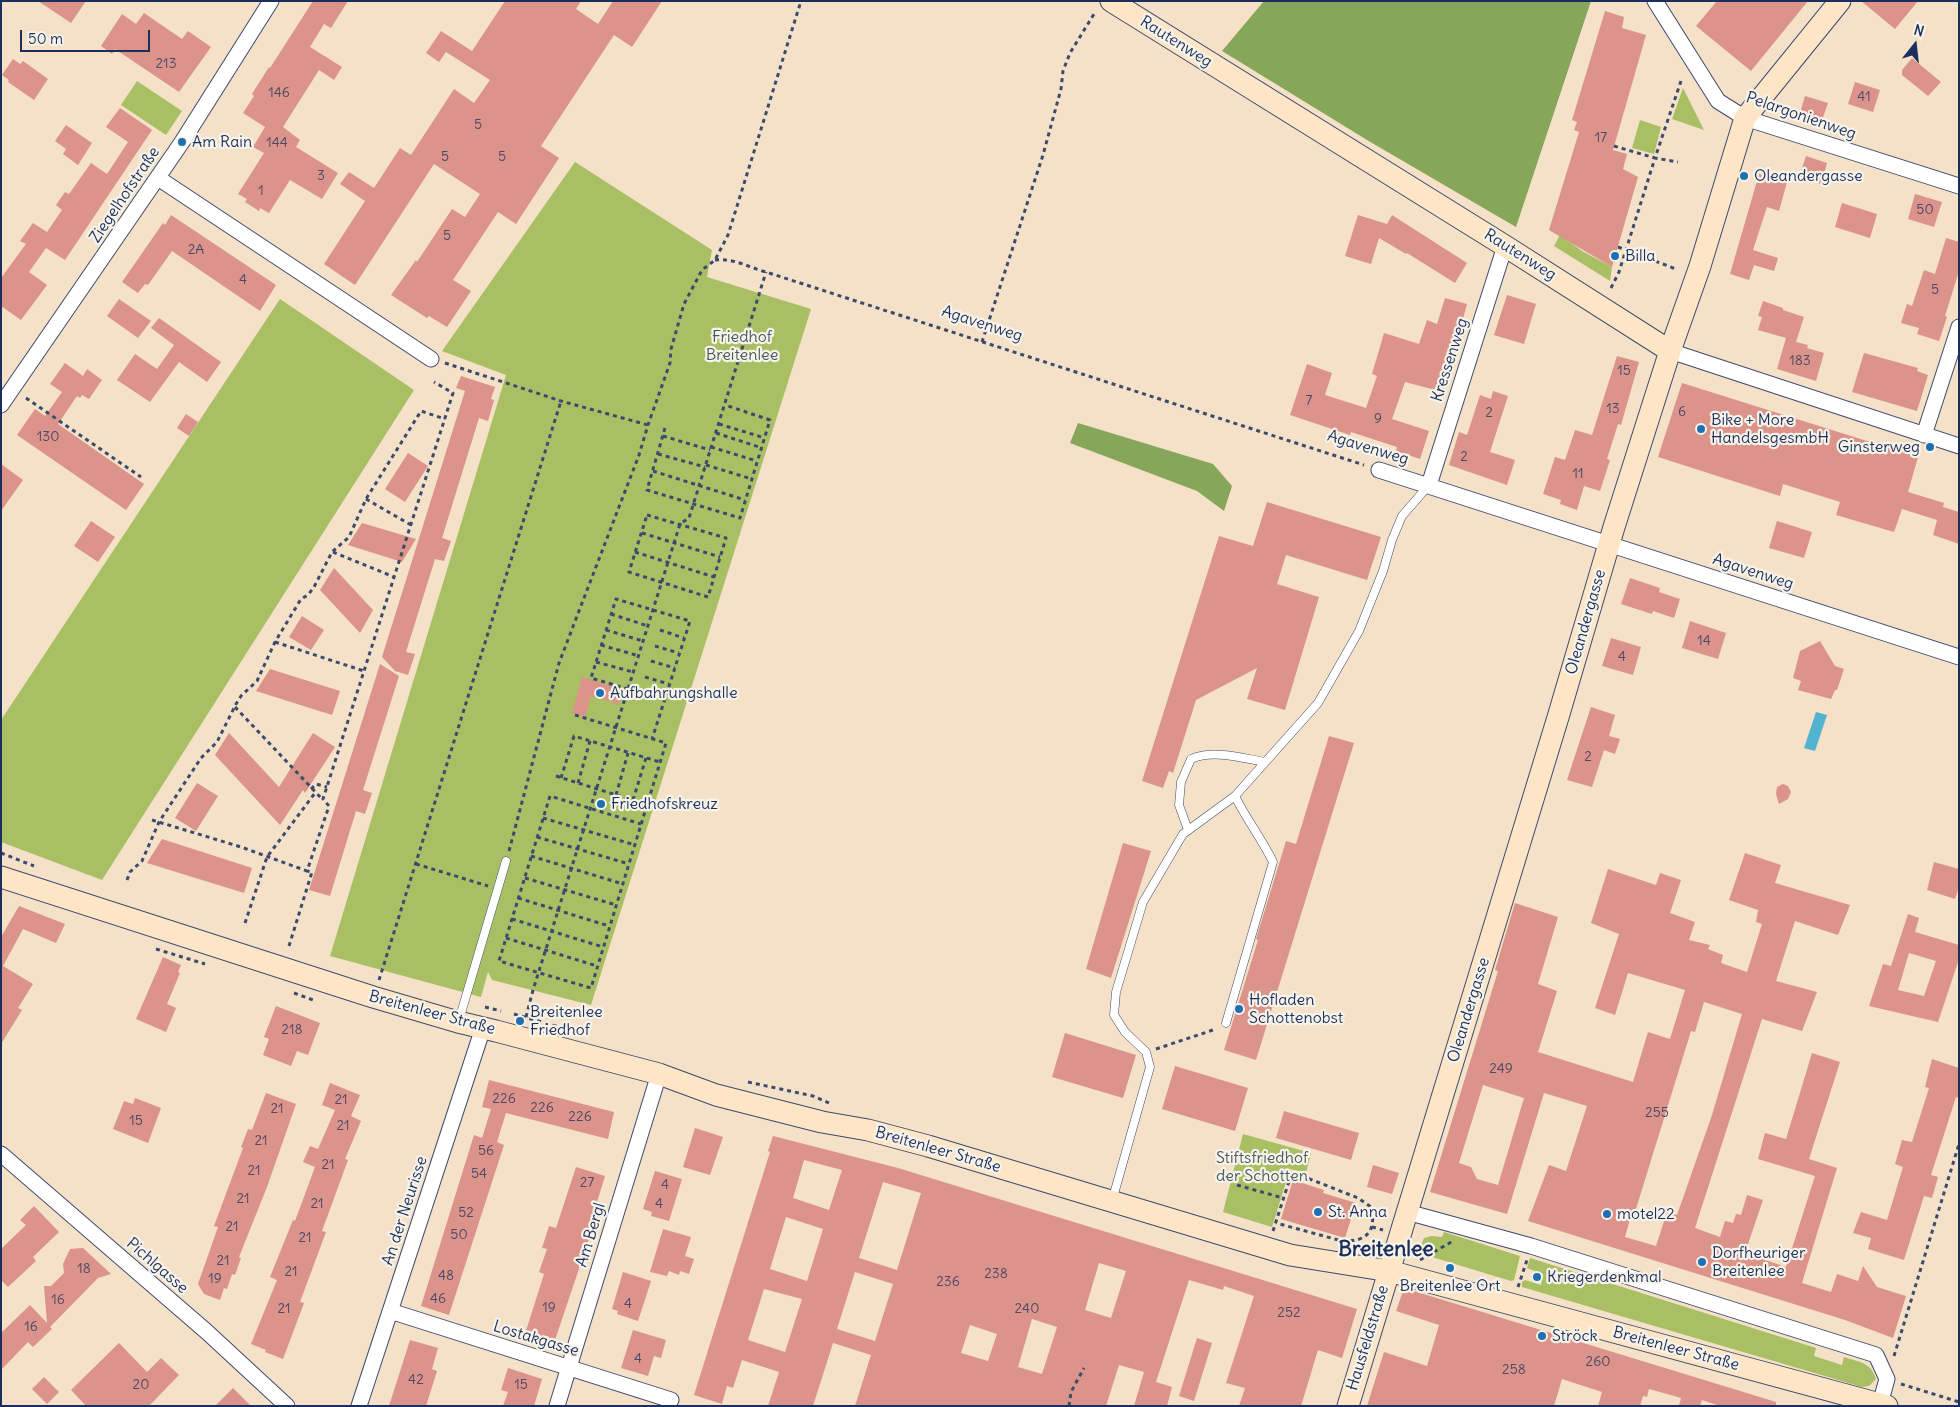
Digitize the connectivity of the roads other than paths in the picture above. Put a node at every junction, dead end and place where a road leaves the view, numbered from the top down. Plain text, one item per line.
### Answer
1 (271, 1) edge
2 (1655, 1) edge
3 (1840, 1) edge
4 (1103, 8) edge
5 (1745, 118) junction
6 (158, 178) junction
7 (1959, 186) edge
8 (1506, 246) junction
9 (1959, 327) edge
10 (1670, 351) junction
11 (431, 358) road end
12 (1, 405) edge
13 (1924, 435) junction
14 (1959, 446) edge
15 (1379, 470) road end
16 (1429, 485) junction
17 (1609, 544) junction
18 (1959, 657) edge
19 (1265, 762) junction
20 (1235, 796) junction
21 (1188, 830) junction
22 (506, 861) road end
23 (1, 877) edge
24 (458, 1022) junction
25 (1226, 1023) road end
26 (484, 1028) junction
27 (659, 1074) junction
28 (1, 1154) edge
29 (1111, 1202) junction
30 (1407, 1212) junction
31 (1389, 1271) junction
32 (390, 1312) junction
33 (569, 1367) junction
34 (671, 1400) dead end
35 (1884, 1405) edge
36 (287, 1406) edge
37 (360, 1406) edge
38 (556, 1406) edge
39 (1348, 1406) edge

1 - 6 street, Ziegelhofstraße
2 - 5 street, Pelargonienweg
3 - 5 street, Oleandergasse
4 - 8 street, Rautenweg
5 - 7 street, Pelargonienweg
5 - 10 street, Oleandergasse
6 - 11 street
6 - 12 street, Ziegelhofstraße
8 - 10 street, Rautenweg
8 - 16 street, Kressenweg
9 - 13 street
10 - 13 street, Rautenweg
10 - 17 street, Oleandergasse
13 - 14 street, Rautenweg
15 - 16 street, Agavenweg
16 - 17 street, Agavenweg
16 - 19 lane
17 - 18 street, Agavenweg
17 - 30 street, Oleandergasse
19 - 20 lane
19 - 21 lane
20 - 21 lane
20 - 25 lane
21 - 29 lane
22 - 24 lane
23 - 24 street, Breitenleer Straße
24 - 26 street, Breitenleer Straße
26 - 27 street, Breitenleer Straße
26 - 32 street, An der Neurisse
27 - 29 street, Breitenleer Straße
27 - 33 street, Am Bergl
28 - 36 street, Pichlgasse
29 - 31 street, Breitenleer Straße
30 - 31 street, Oleandergasse
30 - 35 street, Breitenleer Straße
31 - 35 street, Breitenleer Straße
31 - 39 street, Hausfeldstraße
32 - 33 street, Lostakgasse
32 - 37 street, An der Neurisse
33 - 34 street, Lostakgasse
33 - 38 street, Am Bergl

